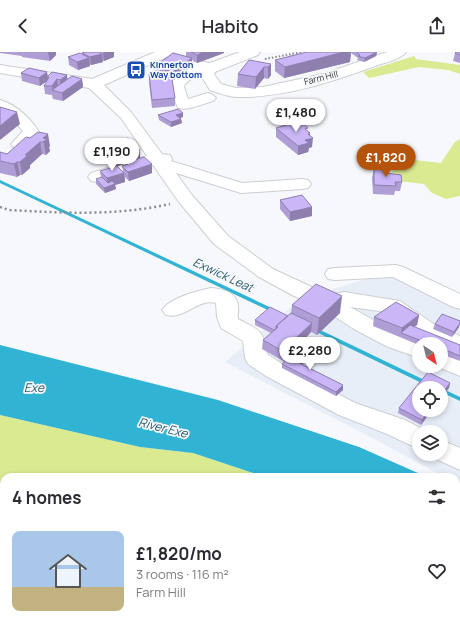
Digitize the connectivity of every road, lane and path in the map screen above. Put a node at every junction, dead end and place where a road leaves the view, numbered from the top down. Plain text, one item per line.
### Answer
1 (166, 52) edge
2 (253, 52) edge
3 (400, 52) edge
4 (211, 68) junction
5 (0, 69) edge
6 (94, 84) junction
7 (190, 90) dead end
8 (246, 94) junction
9 (208, 98) junction
10 (0, 105) edge
11 (19, 144) edge
12 (159, 161) junction
13 (97, 177) edge
14 (302, 184) dead end
15 (185, 198) junction
16 (0, 207) edge
17 (335, 274) dead end
18 (328, 302) junction
19 (460, 302) edge
20 (173, 310) dead end
21 (460, 344) edge
22 (412, 347) edge
23 (448, 362) edge
24 (460, 368) edge
25 (412, 435) edge
26 (448, 454) edge
27 (460, 460) edge

1 - 6 street
2 - 4 street
3 - 8 street, Farm Hill
4 - 8 street, Farm Hill
4 - 9 street
5 - 6 street
6 - 12 street
7 - 9 street
8 - 9 street
10 - 11 street
12 - 13 street
12 - 14 street
12 - 15 street
15 - 16 path
15 - 18 street
17 - 19 street
18 - 21 street
18 - 22 street
20 - 25 street
23 - 24 street
26 - 27 street

